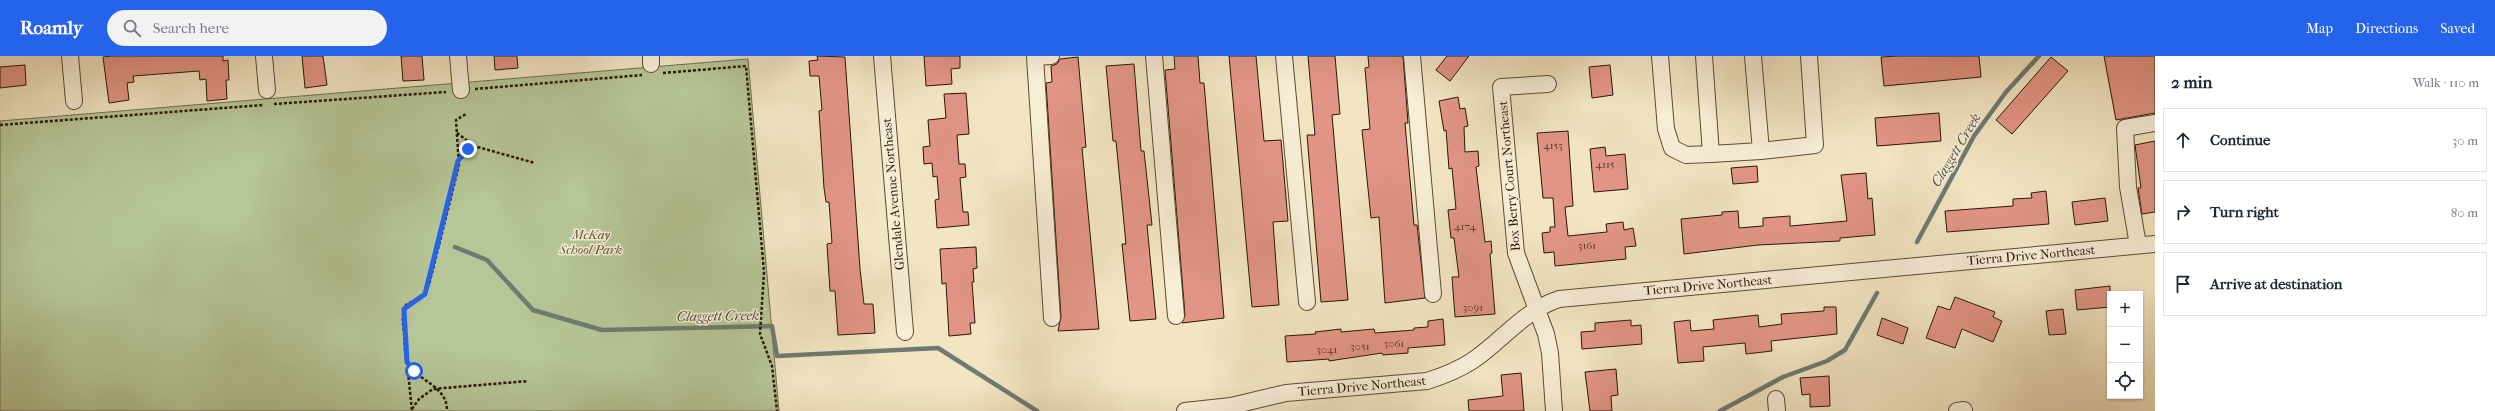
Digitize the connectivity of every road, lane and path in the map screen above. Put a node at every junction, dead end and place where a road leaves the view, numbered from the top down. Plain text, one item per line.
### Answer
1 (70, 56) edge
2 (264, 56) edge
3 (458, 56) edge
4 (882, 56) edge
5 (1051, 56) edge
6 (1154, 56) edge
7 (1284, 56) edge
8 (1412, 56) edge
9 (1660, 56) edge
10 (1704, 56) edge
11 (1753, 56) edge
12 (1809, 56) edge
13 (651, 67) edge
14 (1548, 84) dead end
15 (267, 90) dead end
16 (461, 90) junction
17 (74, 101) dead end
18 (466, 114) dead end
19 (2155, 123) edge
20 (0, 124) edge
21 (456, 133) junction
22 (474, 146) junction
23 (1762, 151) junction
24 (1711, 154) junction
25 (458, 161) junction
26 (535, 163) dead end
27 (2155, 244) edge
28 (2138, 245) junction
29 (1433, 294) dead end
30 (1307, 302) dead end
31 (1537, 309) junction
32 (1176, 316) dead end
33 (1052, 318) dead end
34 (905, 332) dead end
35 (407, 362) junction
36 (528, 382) dead end
37 (438, 388) junction
38 (446, 409) dead end
39 (412, 410) edge
40 (776, 411) edge
41 (1185, 411) edge
42 (1554, 411) edge

1 - 17 street
2 - 15 street
3 - 16 street
4 - 34 street, Glendale Avenue Northeast
5 - 33 street
6 - 32 street
7 - 30 street
8 - 29 street
9 - 24 street
10 - 24 street
11 - 23 street
12 - 23 street
13 - 16 path
13 - 40 path
14 - 31 street, Box Berry Court Northeast
16 - 20 path
18 - 21 path
19 - 28 street
21 - 22 path
21 - 25 path
22 - 25 path
22 - 26 path
23 - 24 street
25 - 35 path
27 - 28 street, Tierra Drive Northeast
28 - 31 street, Tierra Drive Northeast
31 - 41 street, Tierra Drive Northeast
31 - 42 street
35 - 37 path
35 - 39 path
36 - 37 path
37 - 38 path
37 - 39 path

